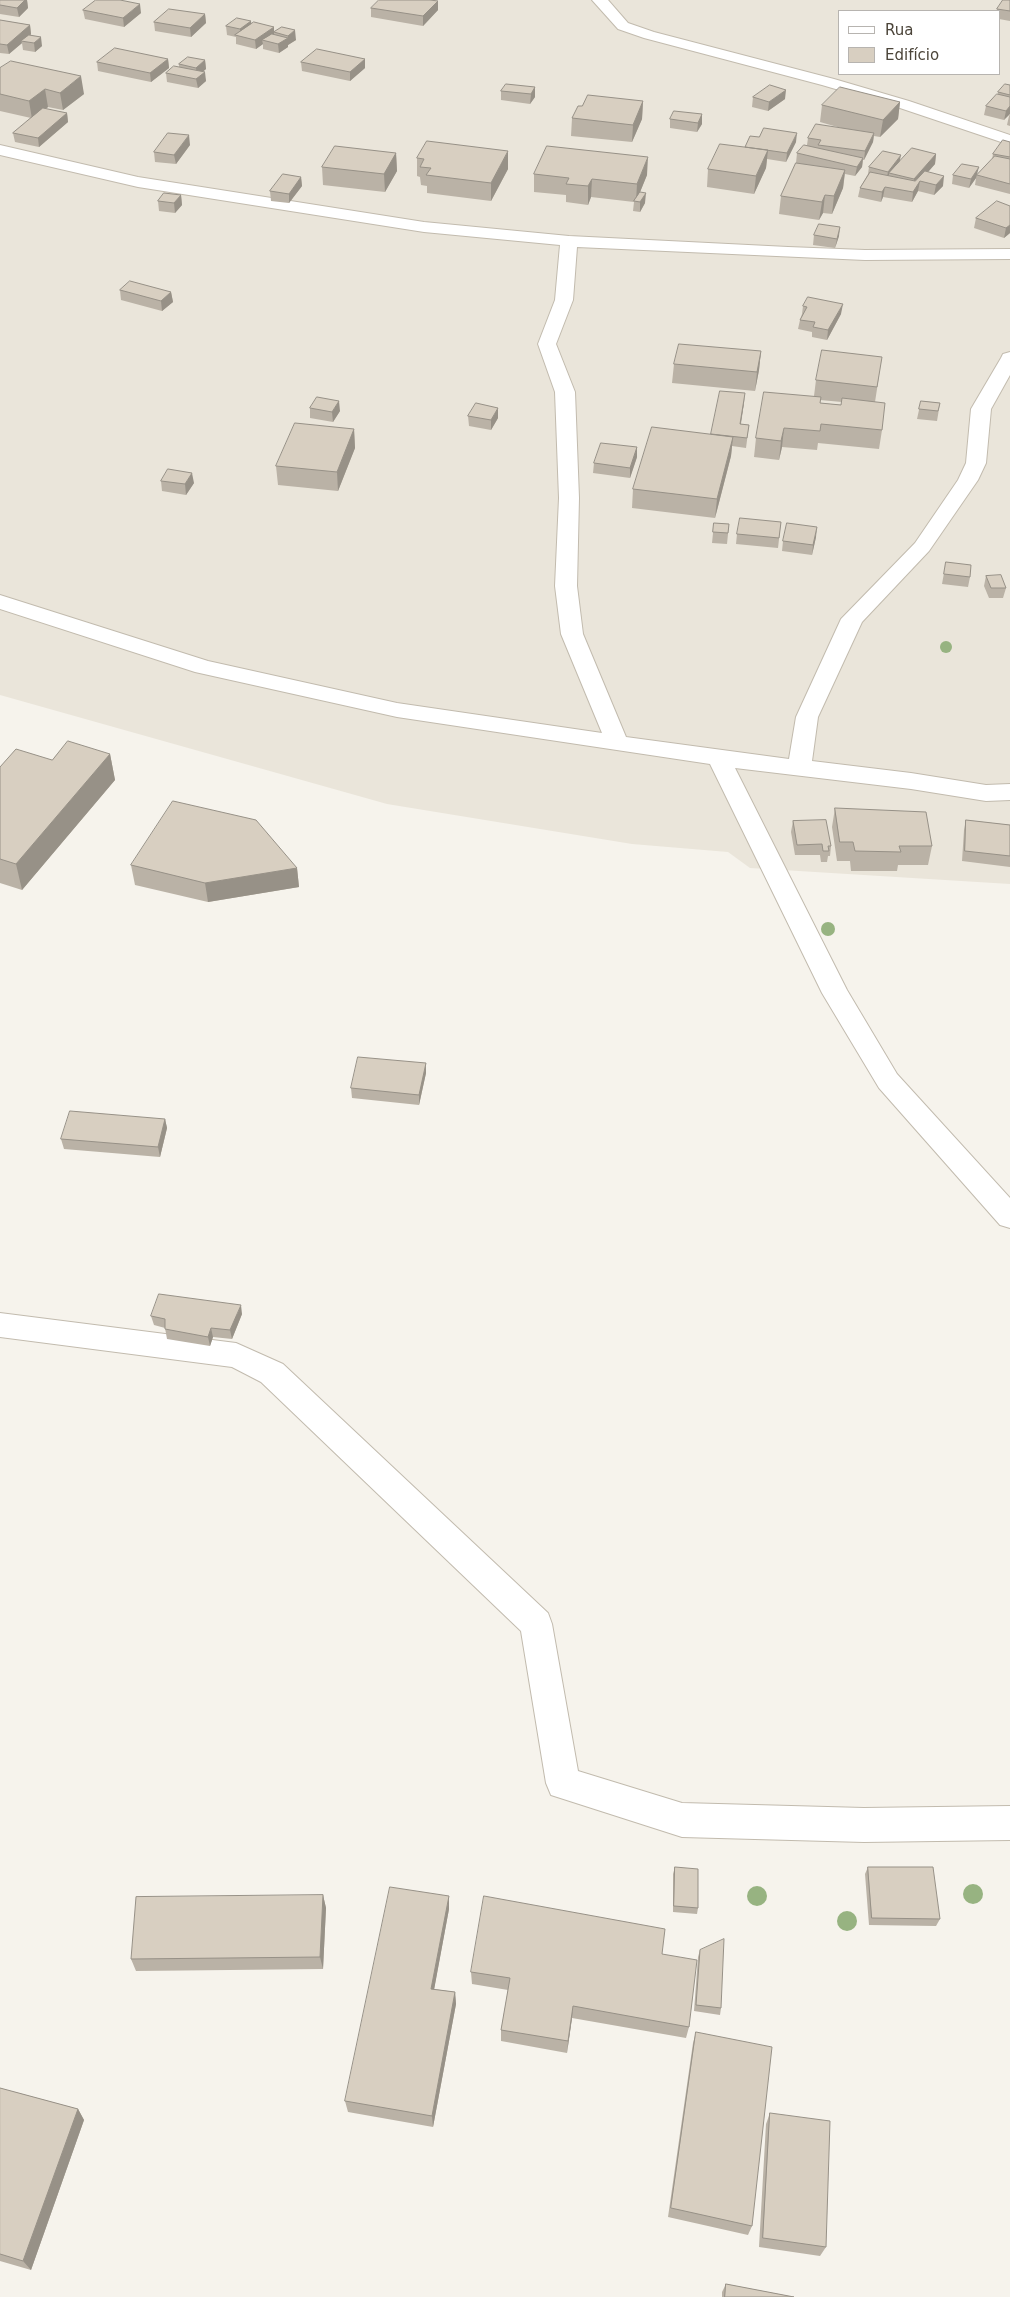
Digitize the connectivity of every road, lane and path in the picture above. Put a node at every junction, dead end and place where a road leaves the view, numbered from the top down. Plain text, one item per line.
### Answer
1 (600, 0) edge
2 (1010, 140) edge
3 (0, 150) edge
4 (570, 241) junction
5 (1010, 254) edge
6 (1010, 358) edge
7 (0, 602) edge
8 (618, 744) junction
9 (719, 758) junction
10 (799, 767) junction
11 (1010, 792) edge
12 (1010, 1217) edge
13 (0, 1325) edge
14 (1010, 1822) edge

1 - 2 street
3 - 4 street
4 - 5 street
4 - 8 street
6 - 10 street
7 - 8 street
8 - 9 street
9 - 10 street
9 - 12 street
10 - 11 street
13 - 14 street

